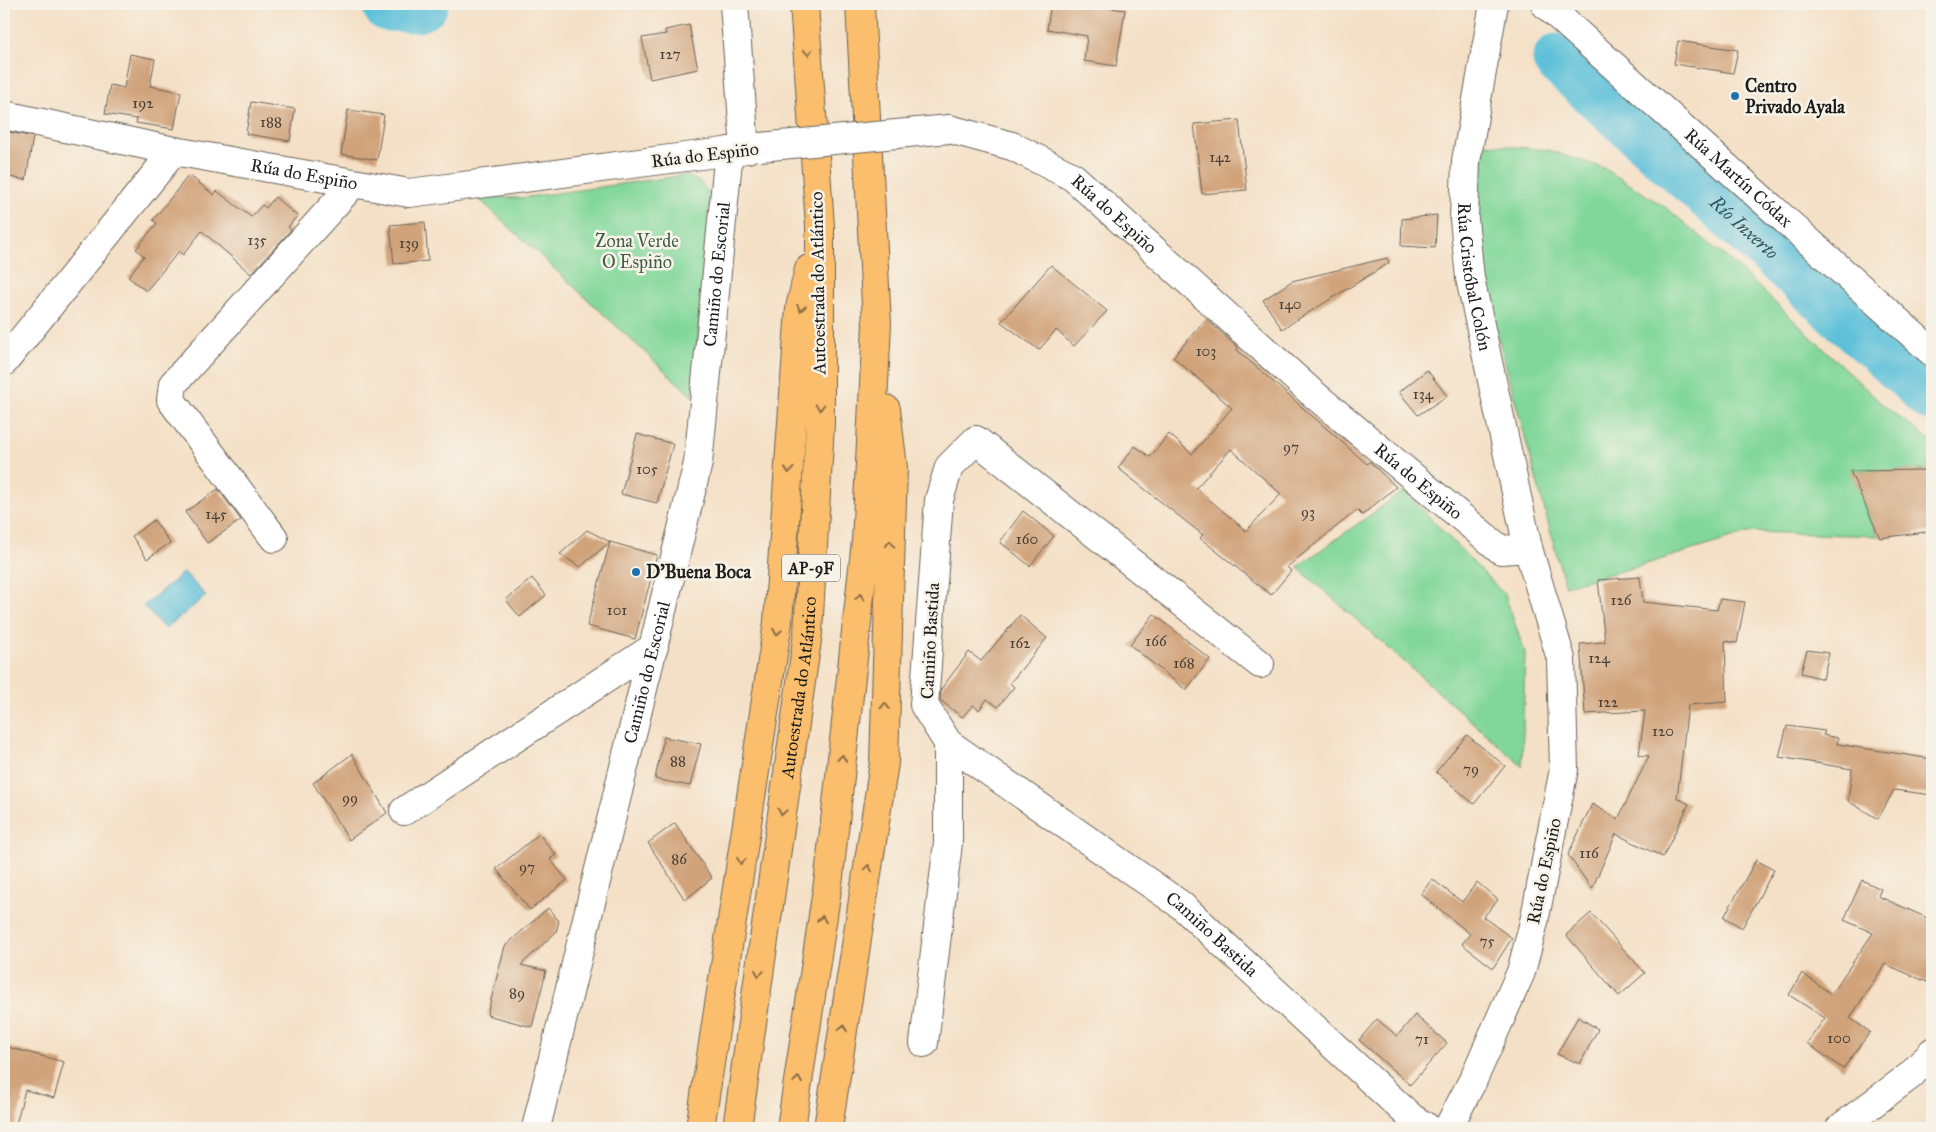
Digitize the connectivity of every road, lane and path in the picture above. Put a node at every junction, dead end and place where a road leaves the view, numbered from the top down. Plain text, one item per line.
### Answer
1 (734, 4) edge
2 (804, 4) edge
3 (860, 4) edge
4 (1494, 4) edge
5 (1545, 4) edge
6 (4, 115) edge
7 (745, 149) junction
8 (174, 151) junction
9 (353, 184) junction
10 (820, 226) junction
11 (877, 324) junction
12 (1932, 352) edge
13 (4, 362) edge
14 (274, 538) dead end
15 (1528, 548) junction
16 (654, 647) junction
17 (1260, 664) dead end
18 (948, 743) junction
19 (404, 811) dead end
20 (924, 1043) dead end
21 (1932, 1052) edge
22 (536, 1128) edge
23 (700, 1128) edge
24 (737, 1128) edge
25 (791, 1128) edge
26 (828, 1128) edge
27 (1428, 1128) edge
28 (1448, 1128) edge
29 (1840, 1128) edge

1 - 7 street, Camiño do Escorial
2 -> 10 highway, Autoestrada do Atlántico / AP-9F
3 - 11 highway, AP-9F
4 - 15 street, Rúa Cristóbal Colón
5 - 12 street, Rúa Martín Códax
6 - 8 street, Rúa do Espiño
7 - 9 street, Rúa do Espiño
7 - 15 street, Rúa do Espiño, bridge
7 - 16 street, Camiño do Escorial
8 - 9 street, Rúa do Espiño
8 - 13 street
9 - 14 street
10 -> 23 highway
10 -> 24 highway, Autoestrada do Atlántico / AP-9F
25 -> 11 highway, AP-9F
26 -> 11 highway
15 - 28 street, Rúa do Espiño
16 - 19 street
16 - 22 street, Camiño do Escorial
17 - 18 street, Camiño Bastida
18 - 20 street
18 - 27 street, Camiño Bastida
21 - 29 street

